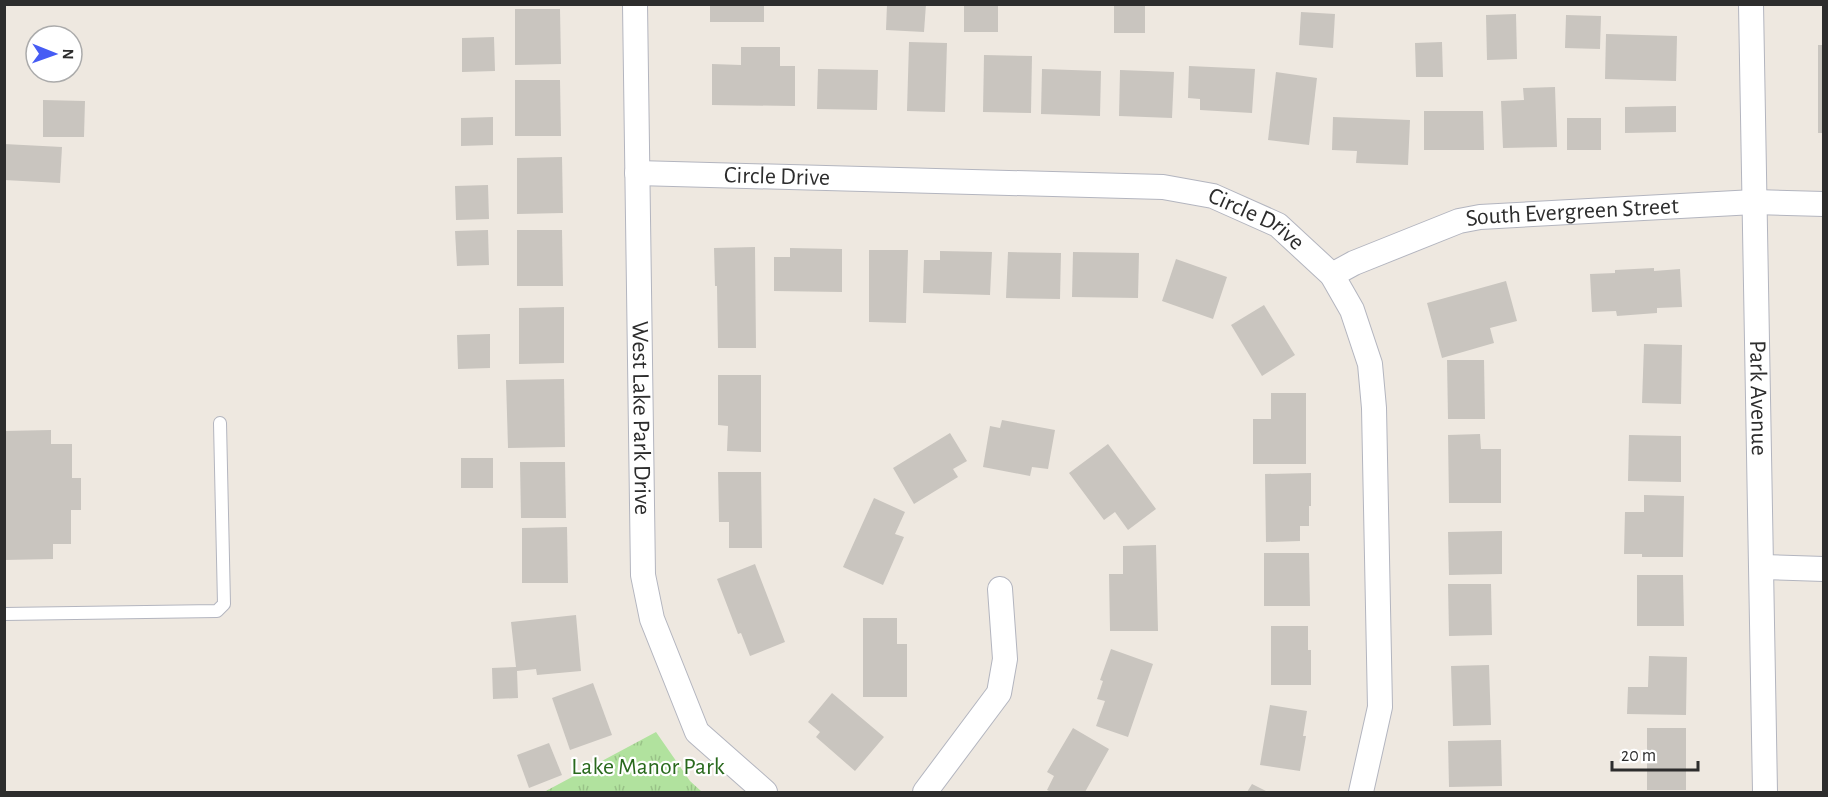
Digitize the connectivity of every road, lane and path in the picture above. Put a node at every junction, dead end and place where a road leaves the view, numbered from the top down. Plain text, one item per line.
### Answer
1 (635, 4) edge
2 (1751, 4) edge
3 (637, 173) junction
4 (1754, 202) junction
5 (1824, 204) edge
6 (1332, 275) junction
7 (220, 423) dead end
8 (1762, 567) junction
9 (1824, 569) edge
10 (1000, 589) dead end
11 (4, 614) edge
12 (765, 792) edge
13 (925, 792) edge
14 (1361, 792) edge
15 (1765, 792) edge

1 - 3 street, West Lake Park Drive
2 - 4 street, Park Avenue
3 - 6 street, Circle Drive
3 - 12 street, West Lake Park Drive
4 - 5 street, South Evergreen Street
4 - 6 street, South Evergreen Street
4 - 8 street, Park Avenue
6 - 14 street, Circle Drive
7 - 11 lane
8 - 9 street
8 - 15 street, Park Avenue
10 - 13 street

